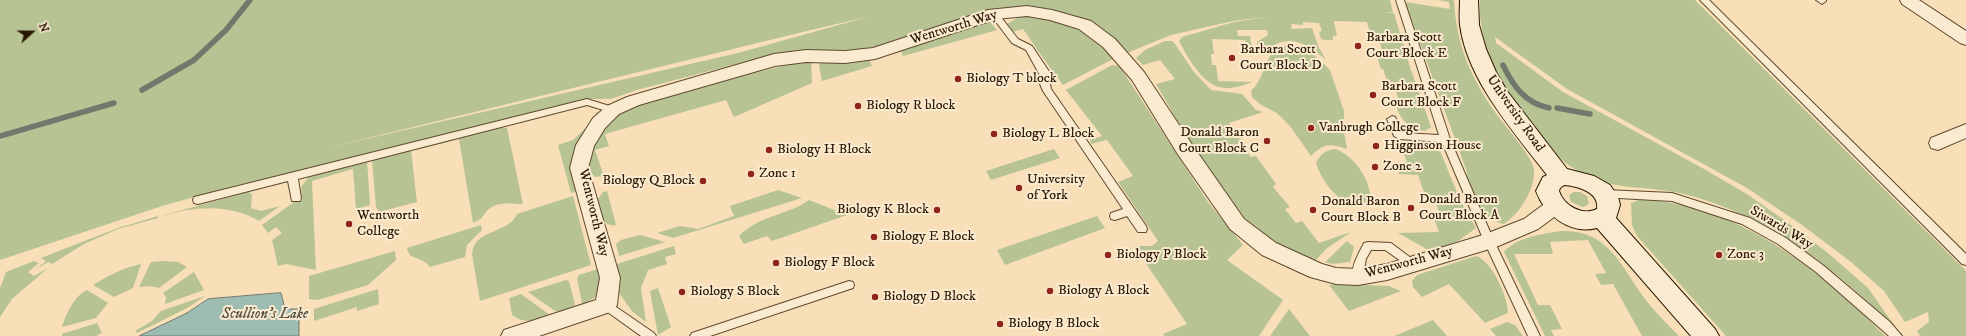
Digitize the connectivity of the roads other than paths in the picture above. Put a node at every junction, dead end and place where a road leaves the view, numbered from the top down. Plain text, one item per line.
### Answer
1 (1400, 0) edge
2 (1704, 0) edge
3 (1908, 0) edge
4 (1470, 12) edge
5 (994, 14) junction
6 (1966, 39) edge
7 (613, 110) junction
8 (1392, 119) dead end
9 (1966, 131) edge
10 (1445, 139) junction
11 (1938, 143) dead end
12 (292, 176) junction
13 (1561, 177) junction
14 (1604, 194) junction
15 (296, 198) dead end
16 (198, 200) dead end
17 (1554, 207) junction
18 (1130, 211) junction
19 (1115, 216) dead end
20 (1602, 218) junction
21 (1142, 229) dead end
22 (1489, 241) junction
23 (1966, 260) edge
24 (1411, 264) junction
25 (1358, 277) junction
26 (849, 285) dead end
27 (606, 304) junction
28 (512, 336) edge
29 (650, 336) edge
30 (696, 336) edge
31 (1534, 336) edge
32 (1706, 336) edge
33 (1896, 336) edge

1 - 10 lane
2 - 23 lane
3 - 6 street
4 - 13 street, University Road
5 - 7 street, Wentworth Way
5 - 18 lane
5 - 25 street, Wentworth Way
7 - 12 lane
7 - 27 street, Wentworth Way
8 - 10 lane
9 - 11 street
10 - 22 lane
12 - 15 lane
12 - 16 lane
13 - 14 street
13 - 17 street
14 - 20 street
14 - 33 lane, Siwards Way
17 - 20 street
17 - 22 street, Wentworth Way
18 - 19 lane
18 - 21 lane
20 - 32 street
22 - 24 street, Wentworth Way
22 - 31 lane
24 - 25 street, Wentworth Way
24 - 25 lane
26 - 30 lane
27 - 28 street
27 - 29 lane

